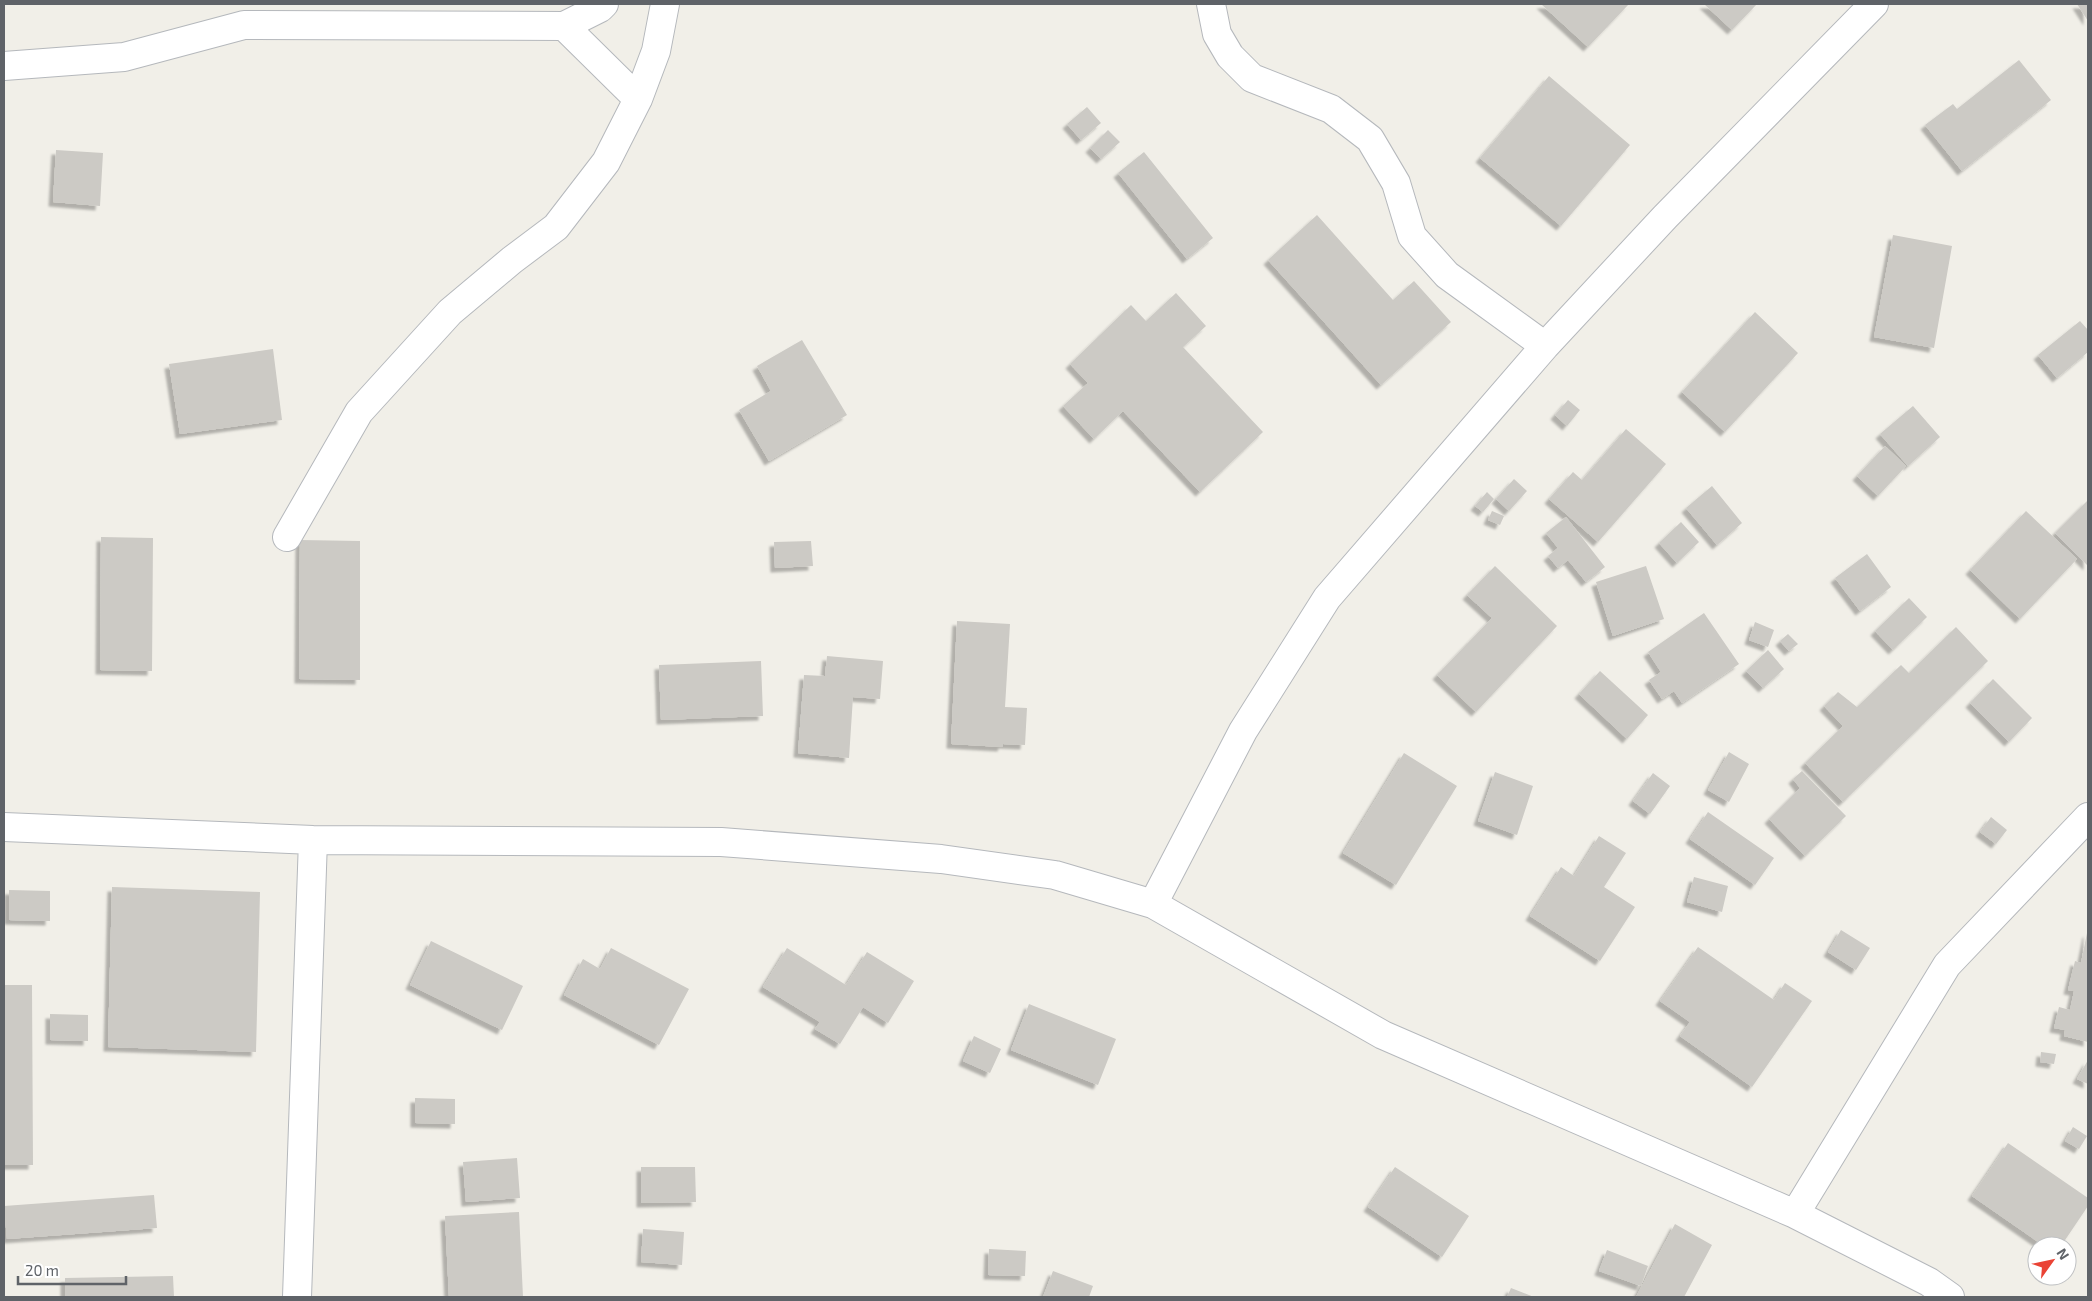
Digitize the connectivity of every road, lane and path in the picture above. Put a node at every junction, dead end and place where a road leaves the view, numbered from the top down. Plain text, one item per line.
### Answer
1 (604, 4) edge
2 (665, 4) edge
3 (1211, 4) edge
4 (1874, 4) edge
5 (564, 26) junction
6 (4, 66) edge
7 (638, 99) junction
8 (1545, 346) junction
9 (287, 537) dead end
10 (2088, 817) edge
11 (4, 828) edge
12 (313, 840) junction
13 (1153, 904) junction
14 (1795, 1214) junction
15 (297, 1297) edge
16 (1950, 1297) edge

1 - 5 street
2 - 7 street
3 - 8 street
4 - 8 street
5 - 6 street
5 - 7 street
7 - 9 street
8 - 13 street
10 - 14 street
11 - 12 street
12 - 13 street
12 - 15 street
13 - 14 street
14 - 16 street

